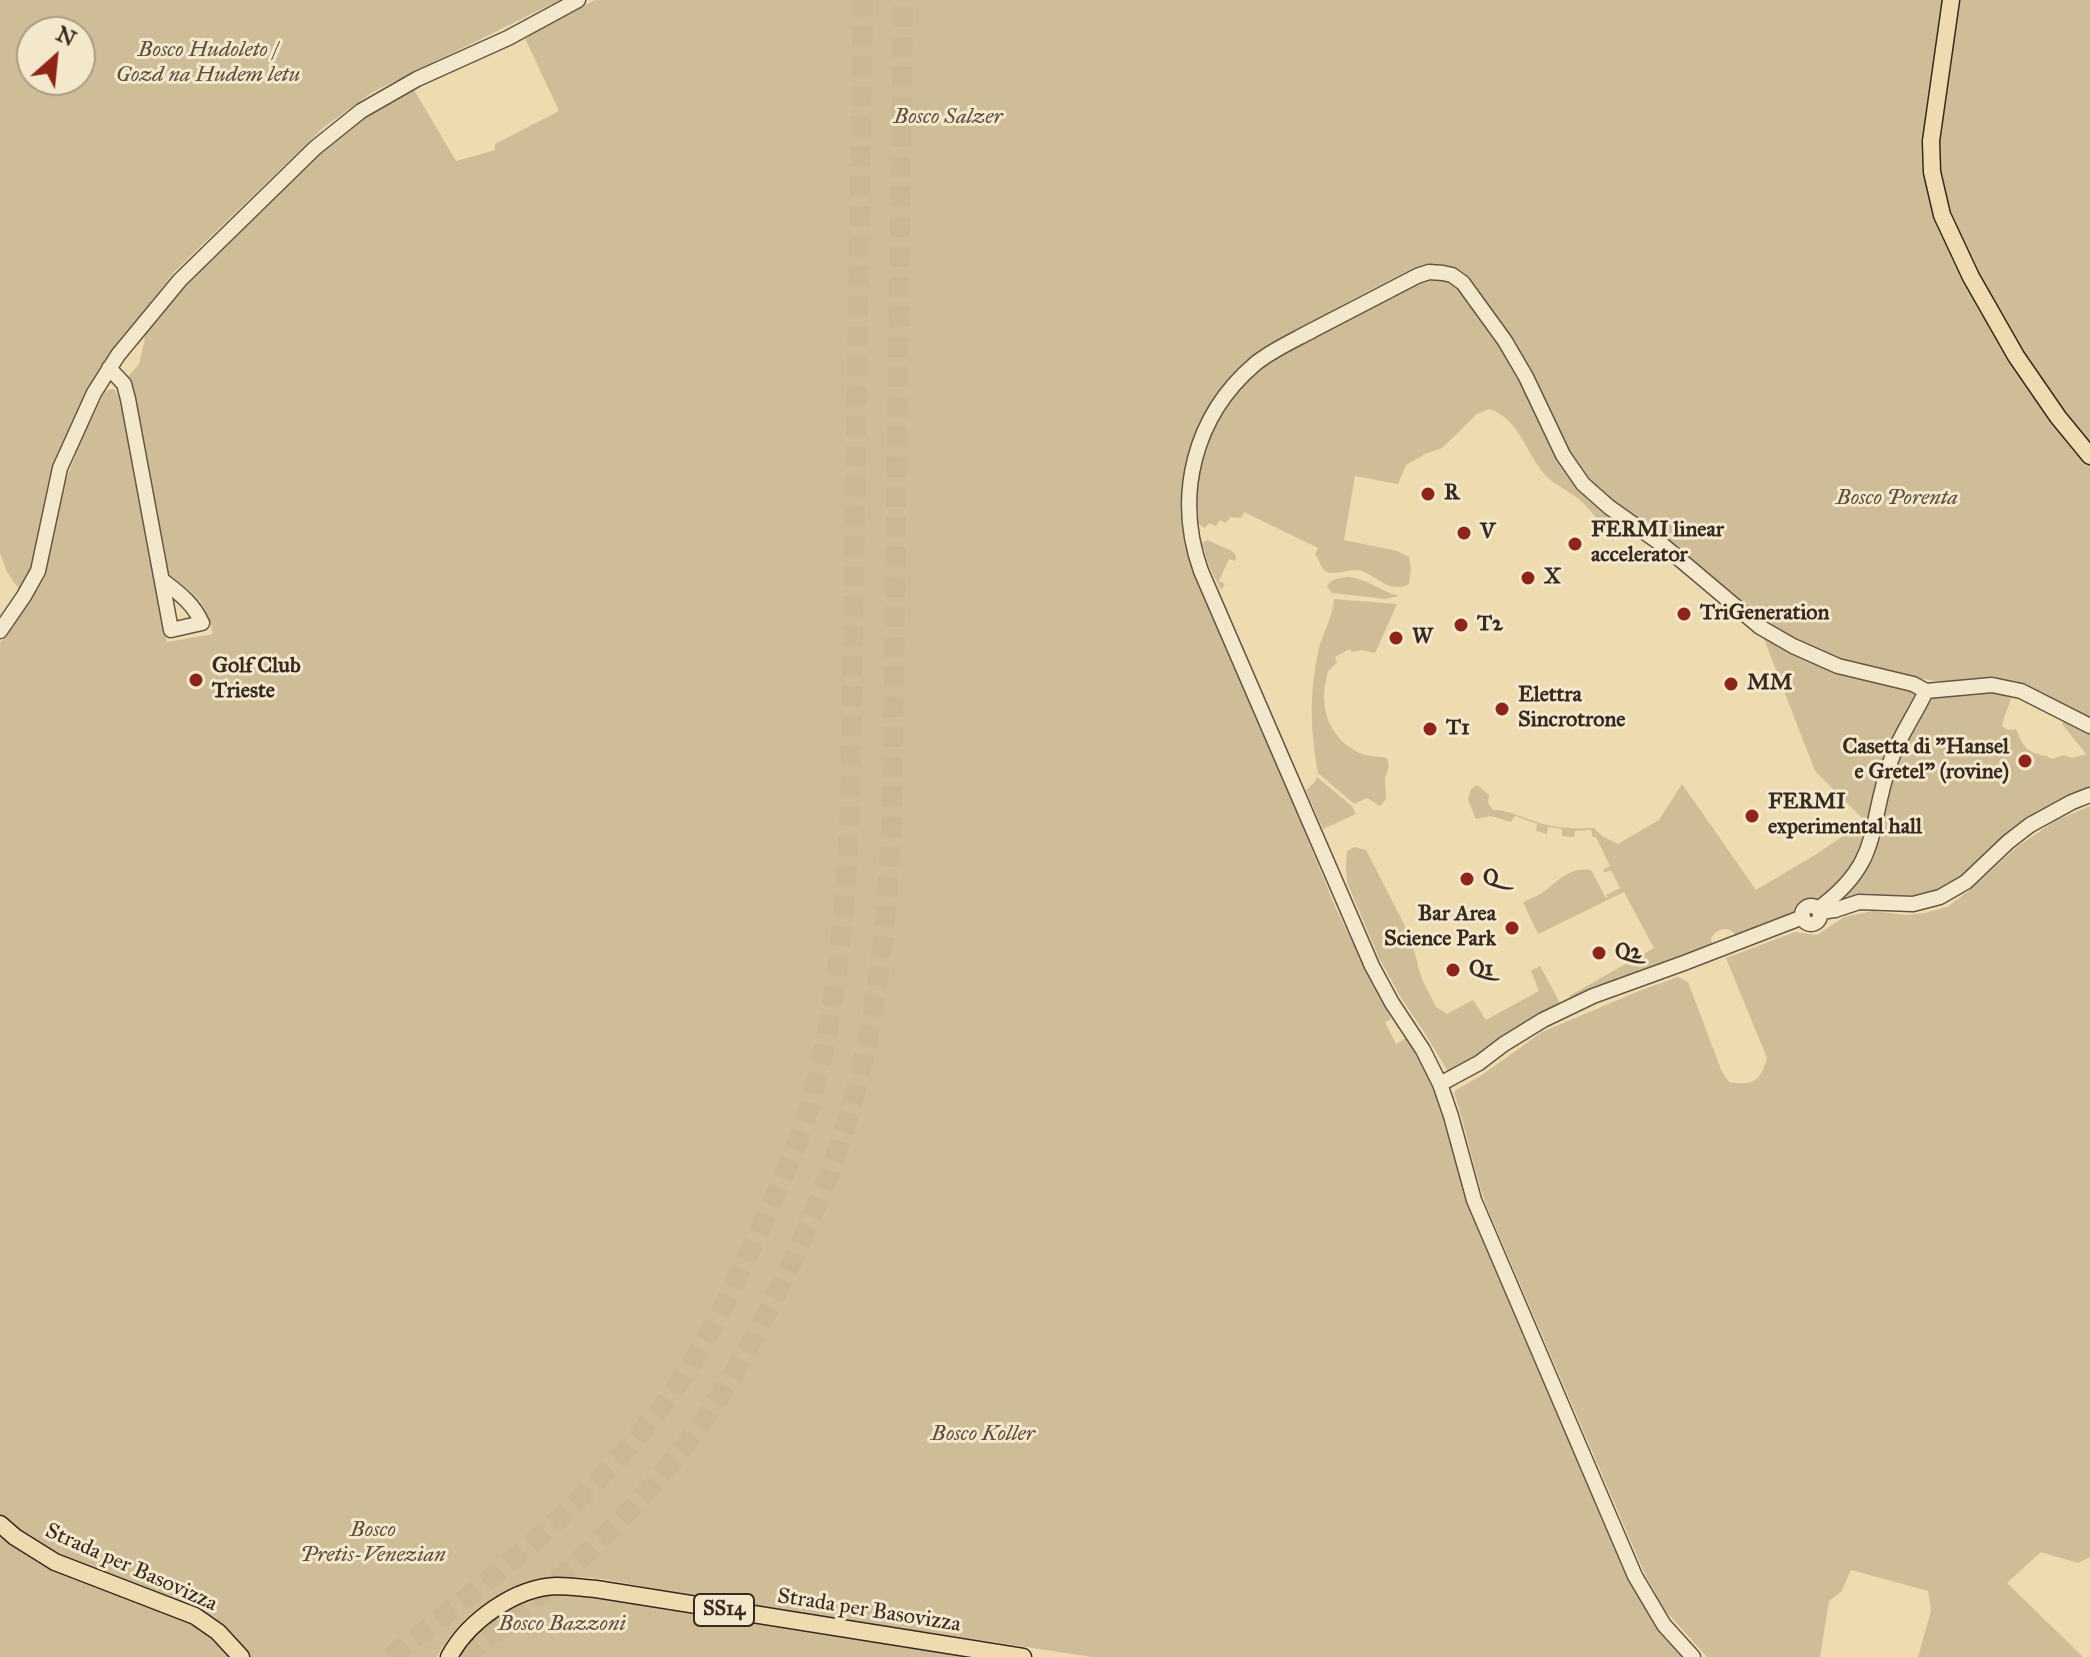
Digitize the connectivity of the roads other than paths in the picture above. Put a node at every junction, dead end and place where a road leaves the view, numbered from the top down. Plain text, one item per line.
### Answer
1 (578, 0) edge
2 (1951, 0) edge
3 (109, 368) junction
4 (2090, 456) edge
5 (162, 580) dead end
6 (0, 631) edge
7 (1926, 691) junction
8 (2090, 726) edge
9 (2090, 795) edge
10 (1819, 910) junction
11 (1440, 1084) junction
12 (0, 1524) edge
13 (241, 1657) edge
14 (449, 1657) edge
15 (1023, 1657) edge
16 (1693, 1657) edge

1 - 3 street
2 - 4 main road
3 - 5 street
3 - 6 street
7 - 8 street
7 - 10 street
7 - 11 street
9 - 10 street
10 - 11 street
11 - 16 street
12 - 13 main road, Strada per Basovizza
14 - 15 main road, Strada per Basovizza / SS14

